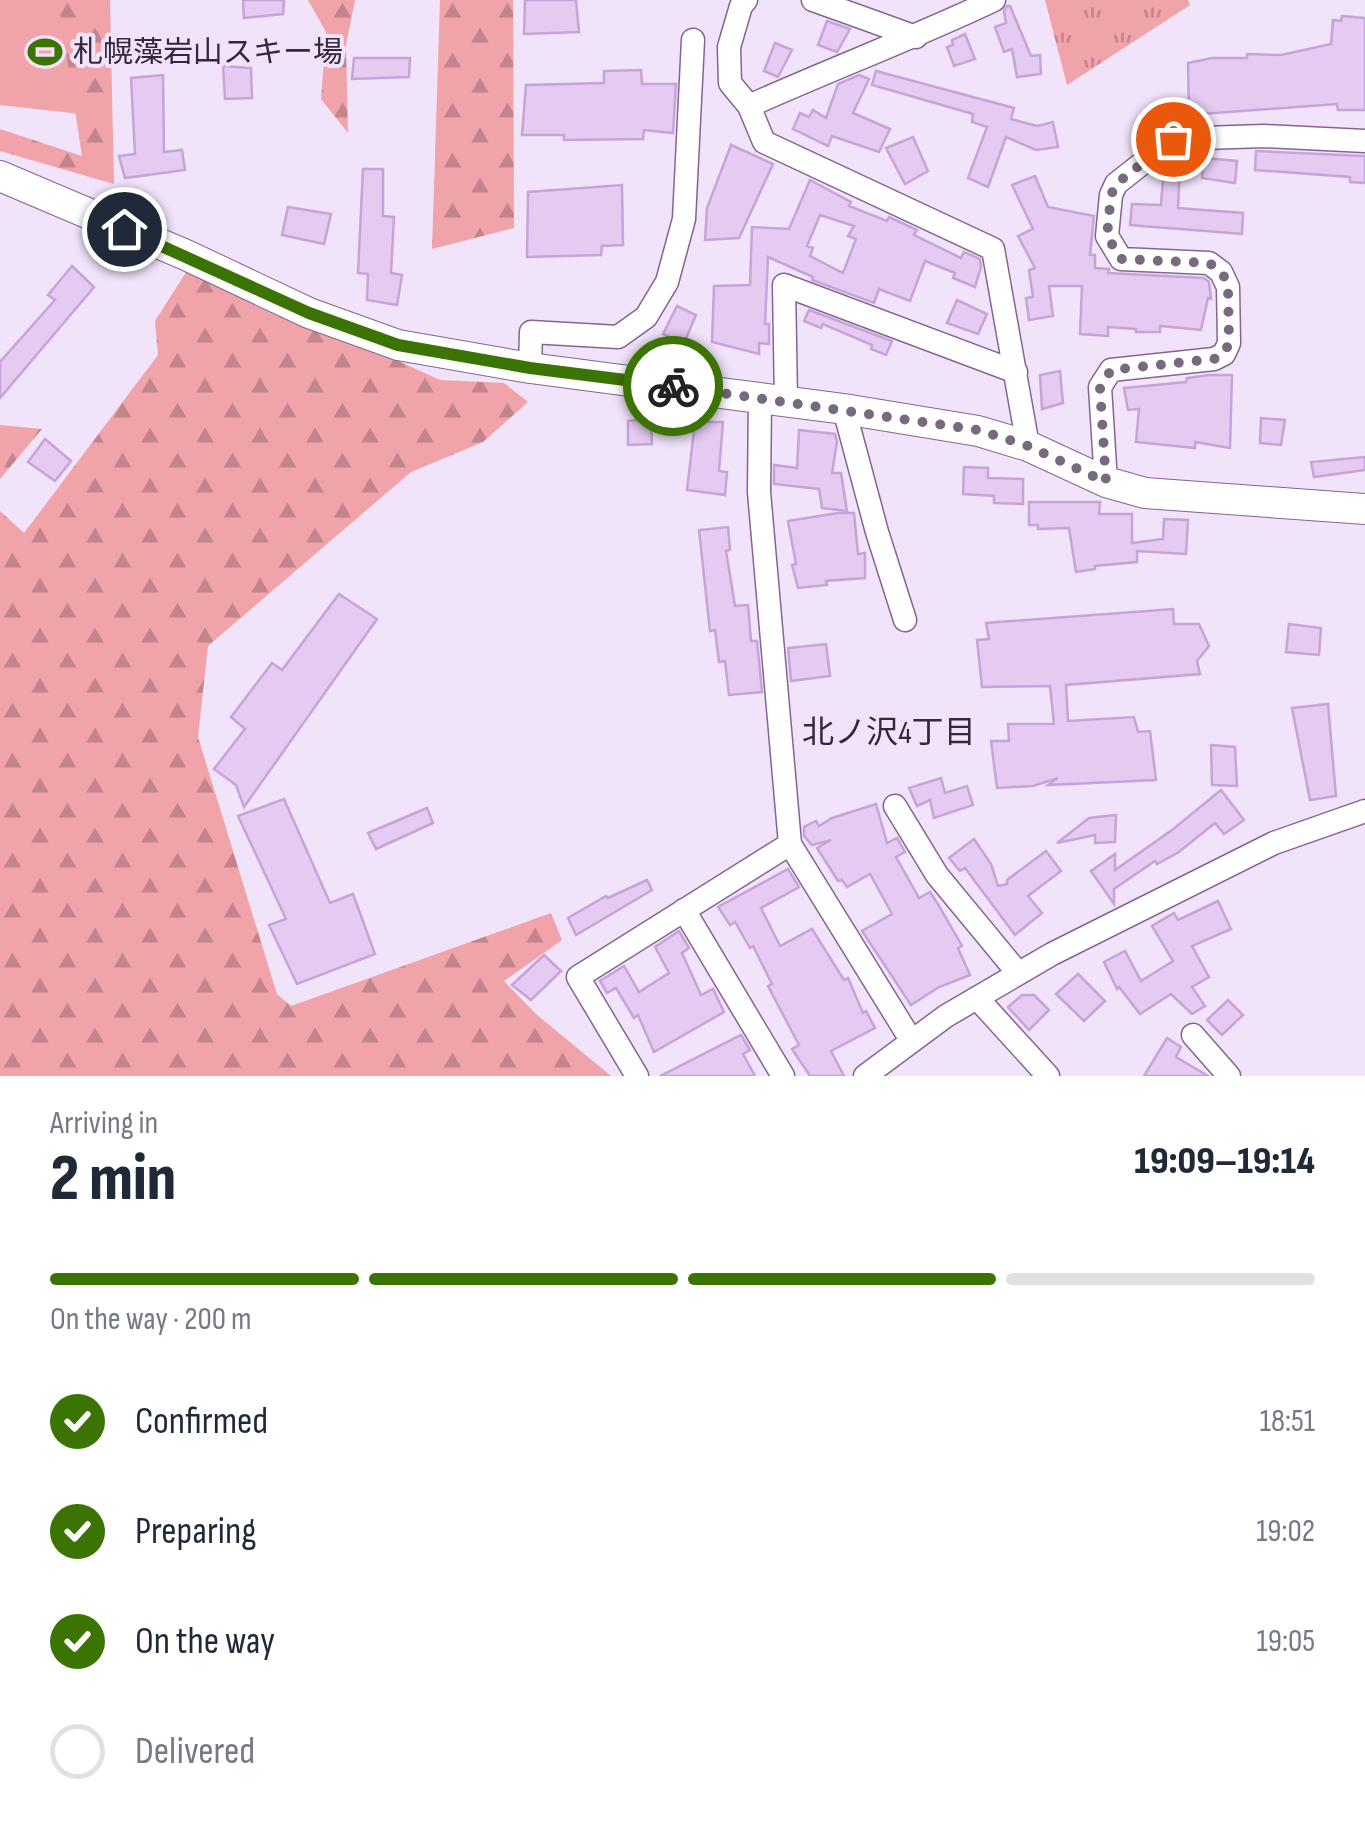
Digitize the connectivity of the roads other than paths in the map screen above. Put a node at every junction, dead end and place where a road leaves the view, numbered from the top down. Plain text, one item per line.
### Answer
1 (746, 0) edge
2 (813, 0) edge
3 (994, 0) edge
4 (916, 36) junction
5 (693, 40) dead end
6 (749, 106) junction
7 (1365, 141) edge
8 (0, 176) edge
9 (530, 368) junction
10 (1016, 372) junction
11 (773, 400) junction
12 (844, 409) junction
13 (1028, 446) junction
14 (1106, 482) junction
15 (1365, 509) edge
16 (905, 620) dead end
17 (896, 806) dead end
18 (1365, 811) edge
19 (790, 844) junction
20 (684, 910) junction
21 (1018, 973) junction
22 (977, 998) junction
23 (1192, 1035) dead end
24 (911, 1040) junction
25 (637, 1076) edge
26 (782, 1076) edge
27 (866, 1076) edge
28 (1048, 1076) edge
29 (1230, 1076) edge

1 - 6 street
2 - 4 street
3 - 4 street
4 - 6 street
5 - 9 street
6 - 10 street
7 - 14 street
8 - 9 street
9 - 11 street
10 - 11 street
10 - 13 street
11 - 12 street
11 - 19 street
12 - 13 street
12 - 16 street
13 - 14 street
14 - 15 street
17 - 21 street
18 - 21 street
19 - 20 street
19 - 24 street
20 - 25 street
20 - 26 street
21 - 22 street
22 - 24 street
22 - 28 street
23 - 29 street
24 - 27 street

